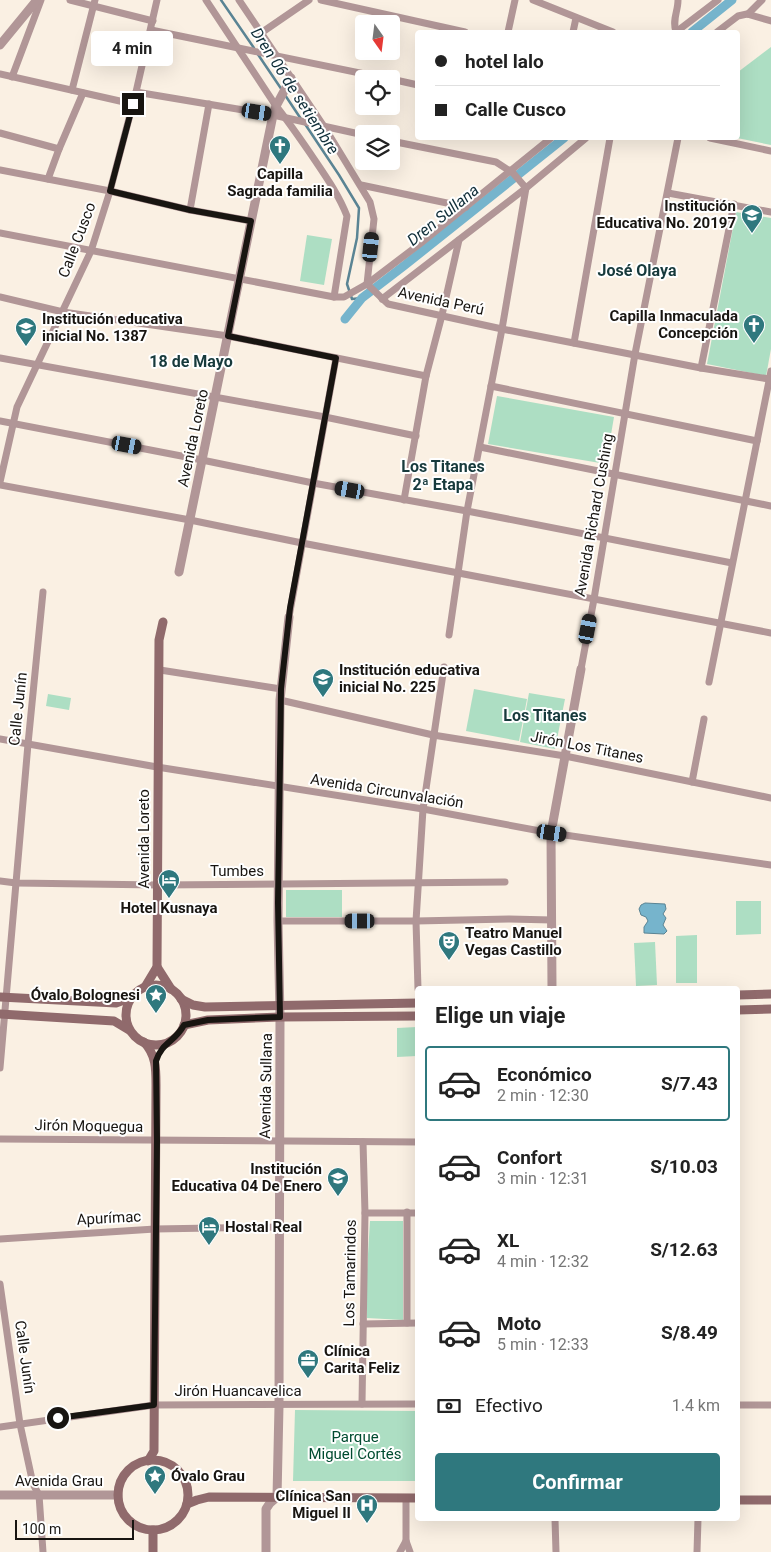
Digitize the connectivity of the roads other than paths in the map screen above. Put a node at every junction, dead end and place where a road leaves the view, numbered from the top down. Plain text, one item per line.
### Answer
1 (39, 0) edge
2 (70, 0) edge
3 (157, 0) edge
4 (206, 0) edge
5 (239, 0) edge
6 (309, 0) edge
7 (515, 0) edge
8 (533, 0) edge
9 (678, 0) edge
10 (718, 0) edge
11 (762, 0) edge
12 (324, 1) edge
13 (94, 3) edge
14 (748, 14) junction
15 (576, 18) junction
16 (153, 21) junction
17 (771, 22) edge
18 (151, 30) junction
19 (456, 30) edge
20 (508, 30) edge
21 (573, 30) edge
22 (608, 30) edge
23 (676, 30) edge
24 (679, 30) edge
25 (719, 30) edge
26 (261, 33) junction
27 (0, 45) edge
28 (236, 47) junction
29 (276, 55) junction
30 (355, 72) edge
31 (0, 74) edge
32 (12, 77) junction
33 (292, 78) junction
34 (400, 81) edge
35 (415, 84) edge
36 (72, 90) junction
37 (136, 92) junction
38 (83, 93) junction
39 (133, 104) junction
40 (209, 104) junction
41 (274, 110) junction
42 (286, 118) junction
43 (325, 128) junction
44 (0, 133) edge
45 (355, 134) edge
46 (549, 140) edge
47 (583, 140) edge
48 (610, 140) edge
49 (678, 140) edge
50 (719, 140) edge
51 (400, 143) edge
52 (59, 149) junction
53 (771, 151) edge
54 (0, 170) edge
55 (511, 172) junction
56 (48, 179) junction
57 (361, 184) junction
58 (525, 185) junction
59 (110, 191) junction
60 (668, 193) junction
61 (734, 204) junction
62 (466, 207) junction
63 (190, 210) junction
64 (771, 212) edge
65 (251, 221) junction
66 (0, 233) edge
67 (459, 240) junction
68 (92, 251) junction
69 (240, 279) junction
70 (368, 285) junction
71 (0, 297) edge
72 (334, 297) junction
73 (379, 297) junction
74 (63, 312) junction
75 (442, 315) junction
76 (502, 329) junction
77 (228, 336) junction
78 (574, 343) junction
79 (635, 354) junction
80 (0, 358) edge
81 (336, 358) junction
82 (36, 366) junction
83 (701, 368) junction
84 (771, 371) edge
85 (426, 376) junction
86 (770, 379) junction
87 (491, 386) junction
88 (215, 397) junction
89 (625, 414) junction
90 (325, 417) junction
91 (0, 421) edge
92 (14, 423) junction
93 (416, 436) junction
94 (757, 441) junction
95 (480, 448) junction
96 (202, 460) junction
97 (615, 474) junction
98 (0, 483) edge
99 (313, 483) junction
100 (404, 500) junction
101 (745, 501) junction
102 (771, 506) edge
103 (467, 511) junction
104 (190, 520) junction
105 (604, 538) junction
106 (302, 543) junction
107 (732, 563) junction
108 (179, 572) dead end
109 (458, 573) junction
110 (43, 592) dead end
111 (594, 599) junction
112 (289, 617) joint
113 (162, 622) dead end
114 (721, 623) junction
115 (771, 632) edge
116 (449, 635) dead end
117 (444, 667) dead end
118 (581, 669) joint
119 (160, 670) junction
120 (709, 682) dead end
121 (281, 689) junction
122 (280, 700) junction
123 (704, 719) dead end
124 (433, 735) junction
125 (0, 739) edge
126 (28, 744) junction
127 (565, 756) junction
128 (157, 767) junction
129 (692, 782) junction
130 (280, 788) junction
131 (771, 798) edge
132 (423, 809) junction
133 (552, 833) junction
134 (771, 865) edge
135 (0, 881) edge
136 (505, 882) dead end
137 (16, 883) junction
138 (278, 884) junction
139 (418, 884) junction
140 (158, 885) junction
141 (552, 920) junction
142 (278, 921) junction
143 (416, 921) junction
144 (156, 967) junction
145 (418, 986) edge
146 (552, 986) edge
147 (145, 988) junction
148 (171, 989) junction
149 (771, 994) edge
150 (740, 995) edge
151 (132, 997) junction
152 (3, 998) edge
153 (181, 998) junction
154 (415, 1003) edge
155 (280, 1005) junction
156 (771, 1009) edge
157 (740, 1010) edge
158 (2, 1014) edge
159 (415, 1016) edge
160 (280, 1017) junction
161 (184, 1025) junction
162 (131, 1031) junction
163 (144, 1042) junction
164 (167, 1042) junction
165 (156, 1061) junction
166 (0, 1068) edge
167 (0, 1138) edge
168 (157, 1141) junction
169 (279, 1141) junction
170 (364, 1142) junction
171 (415, 1142) edge
172 (407, 1212) junction
173 (415, 1212) edge
174 (365, 1213) junction
175 (279, 1227) junction
176 (155, 1229) junction
177 (0, 1239) edge
178 (0, 1284) edge
179 (407, 1323) junction
180 (415, 1323) edge
181 (362, 1324) junction
182 (362, 1404) junction
183 (415, 1404) edge
184 (154, 1405) junction
185 (771, 1405) edge
186 (279, 1406) junction
187 (740, 1406) edge
188 (20, 1424) junction
189 (0, 1427) edge
190 (154, 1451) junction
191 (148, 1461) junction
192 (162, 1461) junction
193 (188, 1488) junction
194 (0, 1495) edge
195 (39, 1495) junction
196 (118, 1495) junction
197 (210, 1497) junction
198 (277, 1497) junction
199 (406, 1498) junction
200 (415, 1498) edge
201 (740, 1500) edge
202 (771, 1500) edge
203 (187, 1504) junction
204 (555, 1521) edge
205 (698, 1521) edge
206 (153, 1530) junction
207 (406, 1540) junction
208 (43, 1552) edge
209 (153, 1552) edge
210 (266, 1552) edge
211 (400, 1552) edge
212 (410, 1552) edge
213 (556, 1552) edge
214 (697, 1552) edge

1 - 27 street
1 - 32 street
2 - 13 street
3 - 16 street, Calle Cusco
4 - 28 street
5 - 26 street
6 - 26 street
7 - 20 street
8 - 15 street
9 - 23 street
10 - 24 street
11 - 14 street
12 - 19 street
13 - 16 street
13 - 36 street
14 - 17 street
14 - 25 street
15 - 21 street
15 - 22 street
16 - 18 street, Calle Cusco
18 - 28 street
18 - 37 street, Calle Cusco
26 - 29 street
28 - 29 street
28 - 41 street
29 - 30 street
29 - 33 street
31 - 32 street
32 - 36 street
33 - 41 street, Avenida Loreto
33 - 43 street
34 - 35 street
36 - 38 street
37 - 39 street, Calle Cusco
37 - 40 street
38 - 39 street
38 - 52 street
39 - 59 street, Calle Cusco
40 - 41 street
40 - 63 street
41 - 42 street
41 - 65 street, Avenida Loreto
42 - 43 street
42 - 72 street
43 - 45 street
43 - 57 street
44 - 52 street
46 - 55 street
47 - 58 street
48 - 78 street
49 - 60 street, Avenida Richard Cushing
50 - 53 street
51 - 55 street
52 - 56 street
54 - 56 street
55 - 58 street
55 - 62 street
56 - 59 street
57 - 62 street
57 - 70 street
58 - 67 street
58 - 76 street
59 - 63 street
59 - 68 street, Calle Cusco
60 - 61 street
60 - 79 street, Avenida Richard Cushing
61 - 64 street
61 - 83 street
62 - 70 street
63 - 65 street
65 - 69 street, Avenida Loreto
66 - 68 street
67 - 73 street
67 - 75 street
68 - 69 street
68 - 74 street, Calle Cusco
69 - 72 street
69 - 77 street, Avenida Loreto
70 - 72 street
70 - 73 street, Avenida Perú
71 - 74 street
73 - 75 street, Avenida Perú
74 - 77 street
74 - 82 street, Calle Cusco
75 - 76 street, Avenida Perú
75 - 85 street
76 - 78 street, Avenida Perú
76 - 87 street
77 - 81 street
77 - 88 street, Avenida Loreto
78 - 79 street, Avenida Perú
79 - 83 street, Avenida Perú
79 - 89 street, Avenida Richard Cushing
80 - 82 street
81 - 85 street
81 - 90 street
82 - 88 street
82 - 92 street, Calle Cusco
83 - 86 street, Avenida Perú
84 - 86 street
85 - 93 street
86 - 94 street
87 - 89 street
87 - 95 street
88 - 90 street
88 - 96 street, Avenida Loreto
89 - 94 street
89 - 97 street, Avenida Richard Cushing
90 - 93 street
90 - 99 street
91 - 92 street
92 - 96 street
92 - 98 street, Calle Cusco
93 - 100 street
94 - 101 street
95 - 97 street
95 - 103 street
96 - 99 street
96 - 104 street, Avenida Loreto
97 - 101 street
97 - 105 street, Avenida Richard Cushing
98 - 104 street
99 - 100 street
99 - 106 street
100 - 103 street
101 - 102 street
101 - 107 street
103 - 105 street
103 - 109 street
104 - 106 street
104 - 108 street, Avenida Loreto
105 - 107 street
105 - 111 street, Avenida Richard Cushing
106 - 109 street
106 - 112 street
107 - 114 street
109 - 111 street
109 - 116 street
110 - 126 street, Calle Junín
111 - 114 street
111 - 118 street, Avenida Richard Cushing
112 - 121 street, Avenida Sullana
113 - 119 main road, Avenida Loreto
114 - 115 street
114 - 120 street
117 - 124 street
118 - 127 street, Avenida Richard Cushing
119 - 121 street
119 - 128 main road, Avenida Loreto
121 - 122 street, Avenida Sullana
122 - 124 street, Jirón Los Titanes
122 - 130 street, Avenida Sullana
123 - 129 street
124 - 127 street, Jirón Los Titanes
124 - 132 street
125 - 126 street, Avenida Circunvalación
126 - 128 street, Avenida Circunvalación
126 - 137 street, Calle Junín
127 - 129 street, Jirón Los Titanes
127 - 133 street, Avenida Richard Cushing
128 - 130 street, Avenida Circunvalación
128 - 140 main road, Avenida Loreto
129 - 131 street, Jirón Los Titanes
130 - 132 street, Avenida Circunvalación
130 - 138 street, Avenida Sullana
132 - 133 street, Avenida Circunvalación
132 - 139 street
133 - 134 street, Avenida Circunvalación
133 - 141 street, Avenida Richard Cushing
135 - 137 street, Tumbes
136 - 139 street, Tumbes
137 - 140 street, Tumbes
137 - 152 street, Calle Junín
138 - 139 street, Tumbes
138 - 140 street, Tumbes
138 - 142 street, Avenida Sullana
139 - 143 street
140 - 144 main road, Avenida Loreto
141 - 143 street
141 - 146 street, Avenida Richard Cushing
142 - 143 street
142 - 155 street, Avenida Sullana
143 - 145 street
144 - 147 main road, Avenida Loreto
144 - 148 main road
147 - 148 main road
147 - 151 main road
148 - 153 main road
149 - 150 main road
151 - 152 main road
151 - 162 main road
152 - 158 street, Calle Junín
153 - 155 main road
153 - 161 main road
154 - 155 main road
155 - 160 street, Avenida Sullana
156 - 157 main road
158 - 162 main road
158 - 166 street, Calle Junín
159 - 160 main road
160 - 161 main road
160 - 169 street, Avenida Sullana
161 - 164 main road
162 - 163 main road
163 - 164 main road
163 - 165 main road
164 - 165 main road
165 - 168 main road
167 - 168 street, Jirón Moquegua
168 - 169 street, Jirón Moquegua
168 - 176 main road
169 - 170 street, Jirón Moquegua
169 - 175 street, Avenida Sullana
170 - 171 street, Jirón Moquegua
170 - 174 street, Los Tamarindos
172 - 173 street
172 - 174 street
172 - 179 street
174 - 181 street, Los Tamarindos
175 - 176 street, Apurímac
175 - 186 street, Avenida Sullana
176 - 177 street, Apurímac
176 - 184 main road
178 - 188 street, Calle Junín
179 - 180 street
179 - 181 street
181 - 182 street, Los Tamarindos
182 - 183 street, Jirón Huancavelica
182 - 186 street, Jirón Huancavelica
184 - 186 street, Jirón Huancavelica
184 - 188 street, Jirón Huancavelica
184 - 190 main road
185 - 187 street
186 - 198 street, Avenida Sullana
188 - 189 street, Jirón Huancavelica
188 - 195 street, Calle Junín
190 - 191 main road
190 - 192 main road
191 - 192 main road
191 - 196 main road
192 - 193 main road
193 - 197 main road
193 - 203 main road
194 - 195 street, Avenida Grau
195 - 196 street, Avenida Grau
195 - 208 street, Calle Junín
196 - 206 main road
197 - 198 main road
197 - 203 main road
198 - 199 main road
198 - 210 street
199 - 200 main road
199 - 207 street
201 - 202 main road
203 - 206 main road
204 - 213 street
205 - 214 street
206 - 209 main road
207 - 211 street
207 - 212 street

